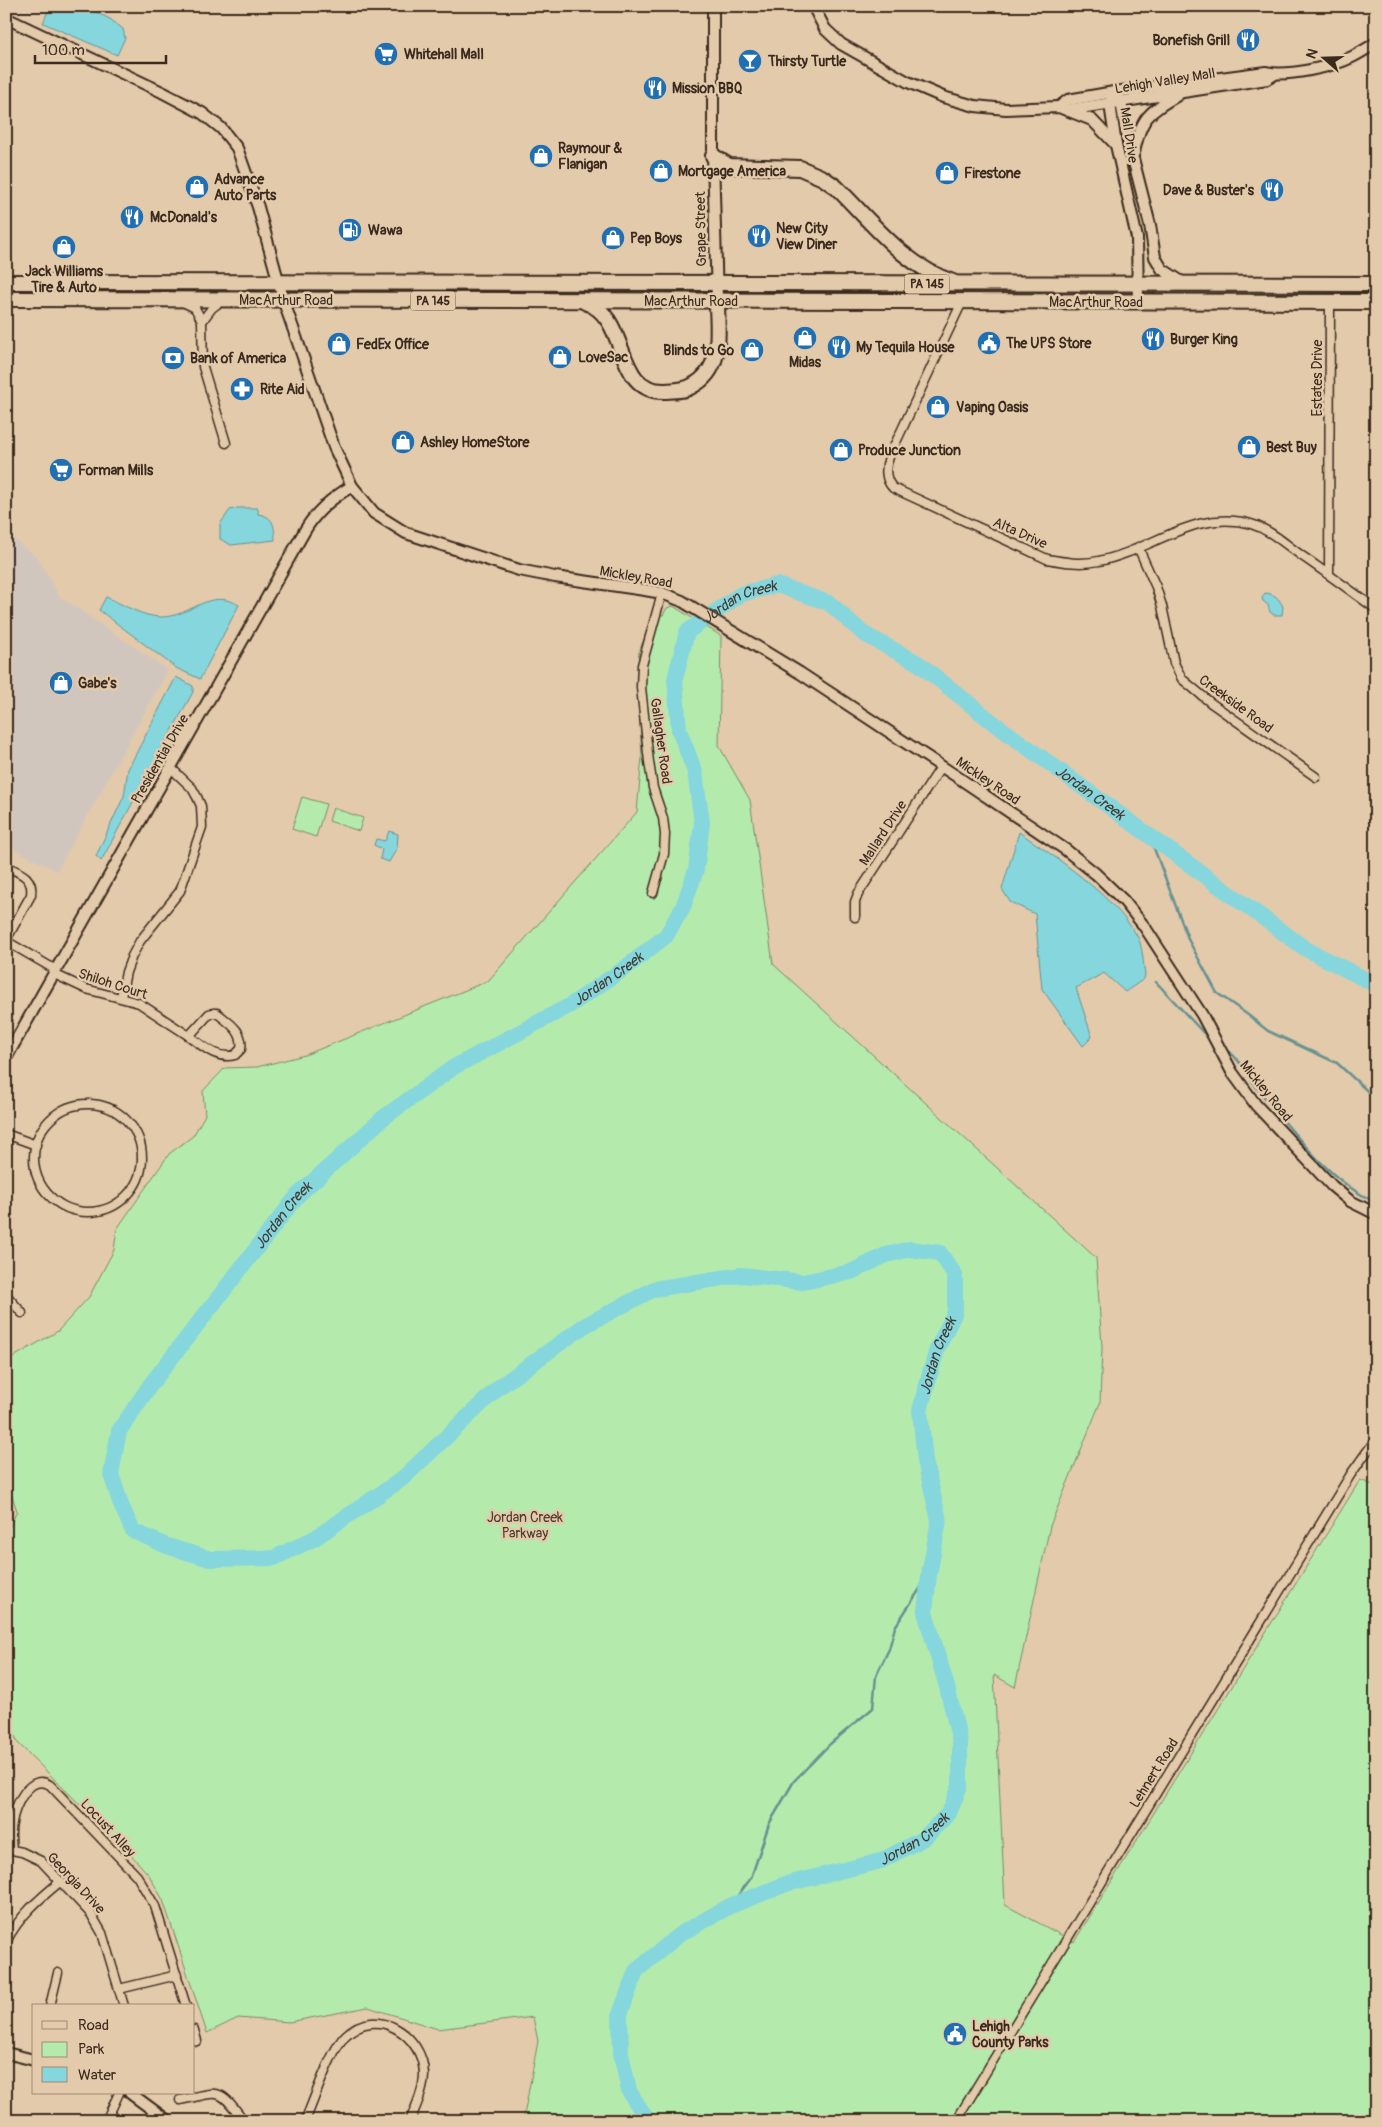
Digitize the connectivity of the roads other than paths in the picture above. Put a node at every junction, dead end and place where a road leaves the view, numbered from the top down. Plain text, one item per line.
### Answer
1 (713, 6) edge
2 (813, 6) edge
3 (6, 18) edge
4 (1376, 43) edge
5 (1275, 74) junction
6 (1114, 92) junction
7 (1183, 92) junction
8 (1121, 102) junction
9 (1110, 104) junction
10 (1063, 108) junction
11 (1116, 145) junction
12 (713, 156) junction
13 (1133, 156) junction
14 (6, 282) edge
15 (279, 283) junction
16 (716, 283) junction
17 (1375, 283) edge
18 (1137, 284) junction
19 (1185, 284) junction
20 (964, 285) junction
21 (6, 299) edge
22 (177, 299) junction
23 (224, 300) junction
24 (284, 300) junction
25 (582, 300) junction
26 (717, 300) junction
27 (962, 302) junction
28 (1138, 302) junction
29 (1330, 302) junction
30 (1376, 302) edge
31 (202, 321) junction
32 (226, 443) dead end
33 (352, 486) junction
34 (1138, 547) junction
35 (1329, 575) junction
36 (662, 593) junction
37 (1376, 609) edge
38 (941, 767) junction
39 (171, 768) junction
40 (1316, 777) dead end
41 (6, 866) edge
42 (653, 893) dead end
43 (855, 917) dead end
44 (6, 941) edge
45 (55, 972) junction
46 (121, 997) junction
47 (189, 1036) junction
48 (6, 1058) edge
49 (6, 1134) edge
50 (36, 1144) junction
51 (1376, 1214) edge
52 (6, 1295) edge
53 (22, 1313) dead end
54 (1376, 1439) edge
55 (12, 1850) joint
56 (61, 1881) junction
57 (6, 1942) edge
58 (58, 1973) dead end
59 (177, 1976) junction
60 (120, 1989) junction
61 (50, 2004) edge
62 (124, 2004) edge
63 (185, 2004) edge
64 (195, 2034) edge
65 (197, 2041) dead end
66 (6, 2053) edge
67 (32, 2060) edge
68 (119, 2094) edge
69 (131, 2094) edge
70 (180, 2100) dead end
71 (106, 2121) edge
72 (168, 2121) edge
73 (244, 2121) edge
74 (305, 2121) edge
75 (410, 2121) edge
76 (956, 2121) edge

1 - 12 street, Grape Street
2 - 10 street, Lehigh Valley Mall
3 - 15 street, Mickley Road
4 - 5 street, Lehigh Valley Mall
5 - 6 street, Lehigh Valley Mall
5 - 7 street, Lehigh Valley Mall
6 - 8 street, Mall Drive
6 - 9 street, Mall Drive
6 - 10 street, Lehigh Valley Mall
7 - 8 street, Lehigh Valley Mall
7 - 13 street
8 - 9 street, Lehigh Valley Mall
8 - 13 street, Mall Drive
9 - 10 street, Lehigh Valley Mall
9 - 11 street, Mall Drive
10 - 11 street
11 - 18 street, Mall Drive
12 - 16 street, Grape Street
12 - 20 highway
13 - 19 street, Mall Drive
14 - 15 highway, MacArthur Road / PA 145
15 - 16 highway, MacArthur Road / PA 145
15 - 24 street, Mickley Road
16 - 20 highway, MacArthur Road / PA 145
16 - 26 street, Grape Street
17 - 19 highway, MacArthur Road / PA 145
18 - 19 highway, MacArthur Road / PA 145
18 - 20 highway, MacArthur Road / PA 145
18 - 28 street, Mall Drive
21 - 22 highway, MacArthur Road / PA 145
22 - 23 highway, MacArthur Road / PA 145
22 - 31 street
23 - 24 highway, MacArthur Road / PA 145
23 - 31 street
24 - 25 highway, MacArthur Road / PA 145
24 - 33 street, Mickley Road
25 - 26 highway, MacArthur Road / PA 145
25 - 26 highway
26 - 27 highway, MacArthur Road / PA 145
27 - 28 highway, MacArthur Road / PA 145
27 - 34 street, Alta Drive
28 - 29 highway, MacArthur Road / PA 145
29 - 30 highway, MacArthur Road / PA 145
29 - 35 street, Estates Drive
31 - 32 street
33 - 36 street, Mickley Road
33 - 39 street, Presidential Drive
34 - 35 street, Alta Drive
34 - 40 street, Creekside Road
35 - 37 street, Alta Drive
36 - 38 street, Mickley Road
36 - 42 street, Gallagher Road
38 - 43 street, Mallard Drive
38 - 51 street, Mickley Road
39 - 45 street, Presidential Drive
39 - 46 street
41 - 44 street
44 - 45 street, Shiloh Court
45 - 46 street, Shiloh Court
45 - 48 street, Presidential Drive
46 - 47 street, Shiloh Court
47 - 47 street, Shiloh Court
49 - 50 street
50 - 50 street
52 - 53 street
54 - 76 street, Lehnert Road
55 - 56 street, Georgia Drive
55 - 59 street, Locust Alley
56 - 57 street
56 - 60 street, Georgia Drive
58 - 61 street
59 - 60 street
59 - 63 street, Locust Alley
60 - 62 street, Georgia Drive
64 - 65 street
66 - 67 street
68 - 71 street
69 - 72 street
70 - 73 street
74 - 75 street

